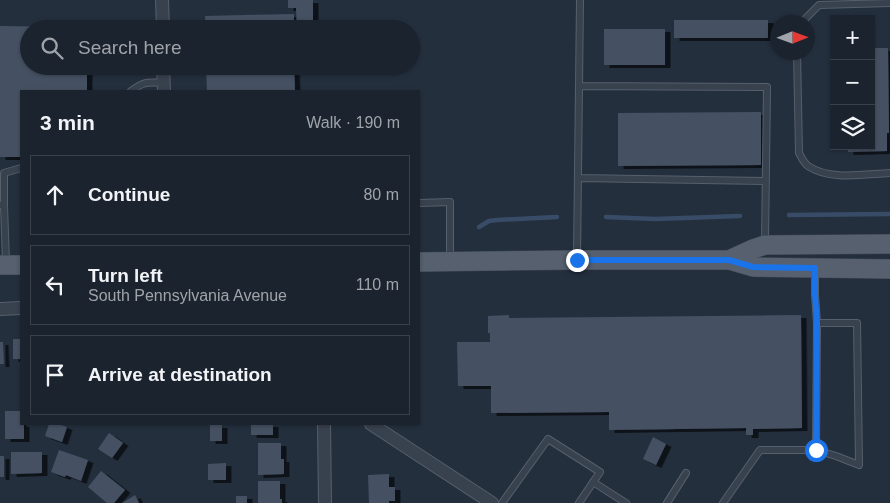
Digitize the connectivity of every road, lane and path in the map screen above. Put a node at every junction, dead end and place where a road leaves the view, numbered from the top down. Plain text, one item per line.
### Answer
1 (162, 0) edge
2 (580, 0) edge
3 (890, 3) edge
4 (808, 15) edge
5 (163, 20) edge
6 (797, 60) edge
7 (579, 86) junction
8 (164, 87) edge
9 (132, 90) edge
10 (20, 168) edge
11 (890, 173) edge
12 (578, 178) junction
13 (766, 181) junction
14 (420, 203) edge
15 (2, 205) edge
16 (890, 244) edge
17 (765, 245) junction
18 (577, 260) junction
19 (729, 260) junction
20 (420, 262) edge
21 (450, 262) junction
22 (9, 265) edge
23 (815, 268) junction
24 (890, 268) edge
25 (20, 308) edge
26 (0, 309) edge
27 (817, 323) junction
28 (324, 425) edge
29 (373, 425) edge
30 (816, 450) junction
31 (686, 473) dead end
32 (593, 482) junction
33 (325, 503) edge
34 (492, 503) edge
35 (502, 503) edge
36 (579, 503) edge
37 (626, 503) edge
38 (667, 503) edge
39 (723, 503) edge

1 - 5 street
2 - 7 lane
3 - 4 lane
6 - 11 lane
7 - 12 lane
7 - 13 lane
8 - 9 lane
10 - 15 lane
12 - 13 lane
12 - 18 lane
13 - 17 lane
14 - 21 lane
15 - 22 lane
16 - 17 main road
17 - 19 main road
18 - 19 main road
18 - 21 main road
19 - 23 main road
20 - 21 main road
23 - 24 main road
23 - 27 lane
25 - 26 street
27 - 30 lane
27 - 30 lane
28 - 33 street
29 - 34 street
30 - 39 lane
31 - 38 lane
32 - 35 lane
32 - 36 lane
32 - 37 lane

